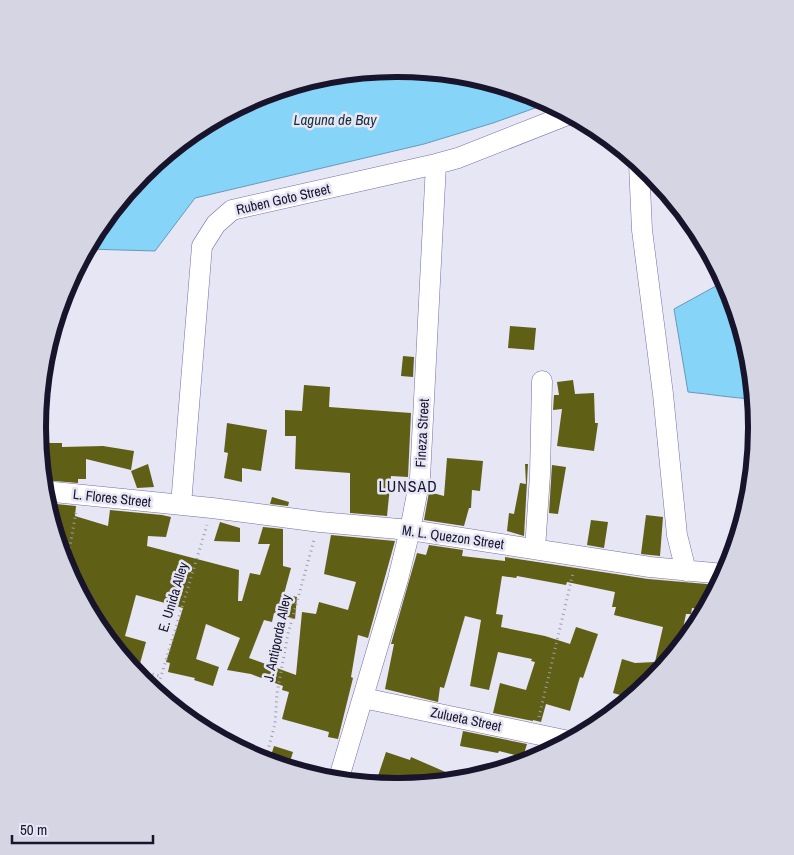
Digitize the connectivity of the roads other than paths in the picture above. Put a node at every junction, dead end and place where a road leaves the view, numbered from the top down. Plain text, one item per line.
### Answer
1 (561, 118) edge
2 (436, 164) junction
3 (639, 174) edge
4 (542, 381) dead end
5 (52, 492) edge
6 (181, 505) junction
7 (410, 530) junction
8 (535, 549) junction
9 (686, 571) junction
10 (716, 573) edge
11 (363, 698) junction
12 (558, 739) edge
13 (340, 774) edge

1 - 2 street, Ruben Goto Street
2 - 6 street, Ruben Goto Street
2 - 7 street, Fineza Street
3 - 9 street
4 - 8 street
5 - 6 street, L. Flores Street
6 - 7 street, M. L. Quezon Street
7 - 8 street, M. L. Quezon Street
7 - 11 street, Fineza Street
8 - 9 street, M. L. Quezon Street
9 - 10 street, M. L. Quezon Street
11 - 12 street, Zulueta Street
11 - 13 street, Fineza Street

